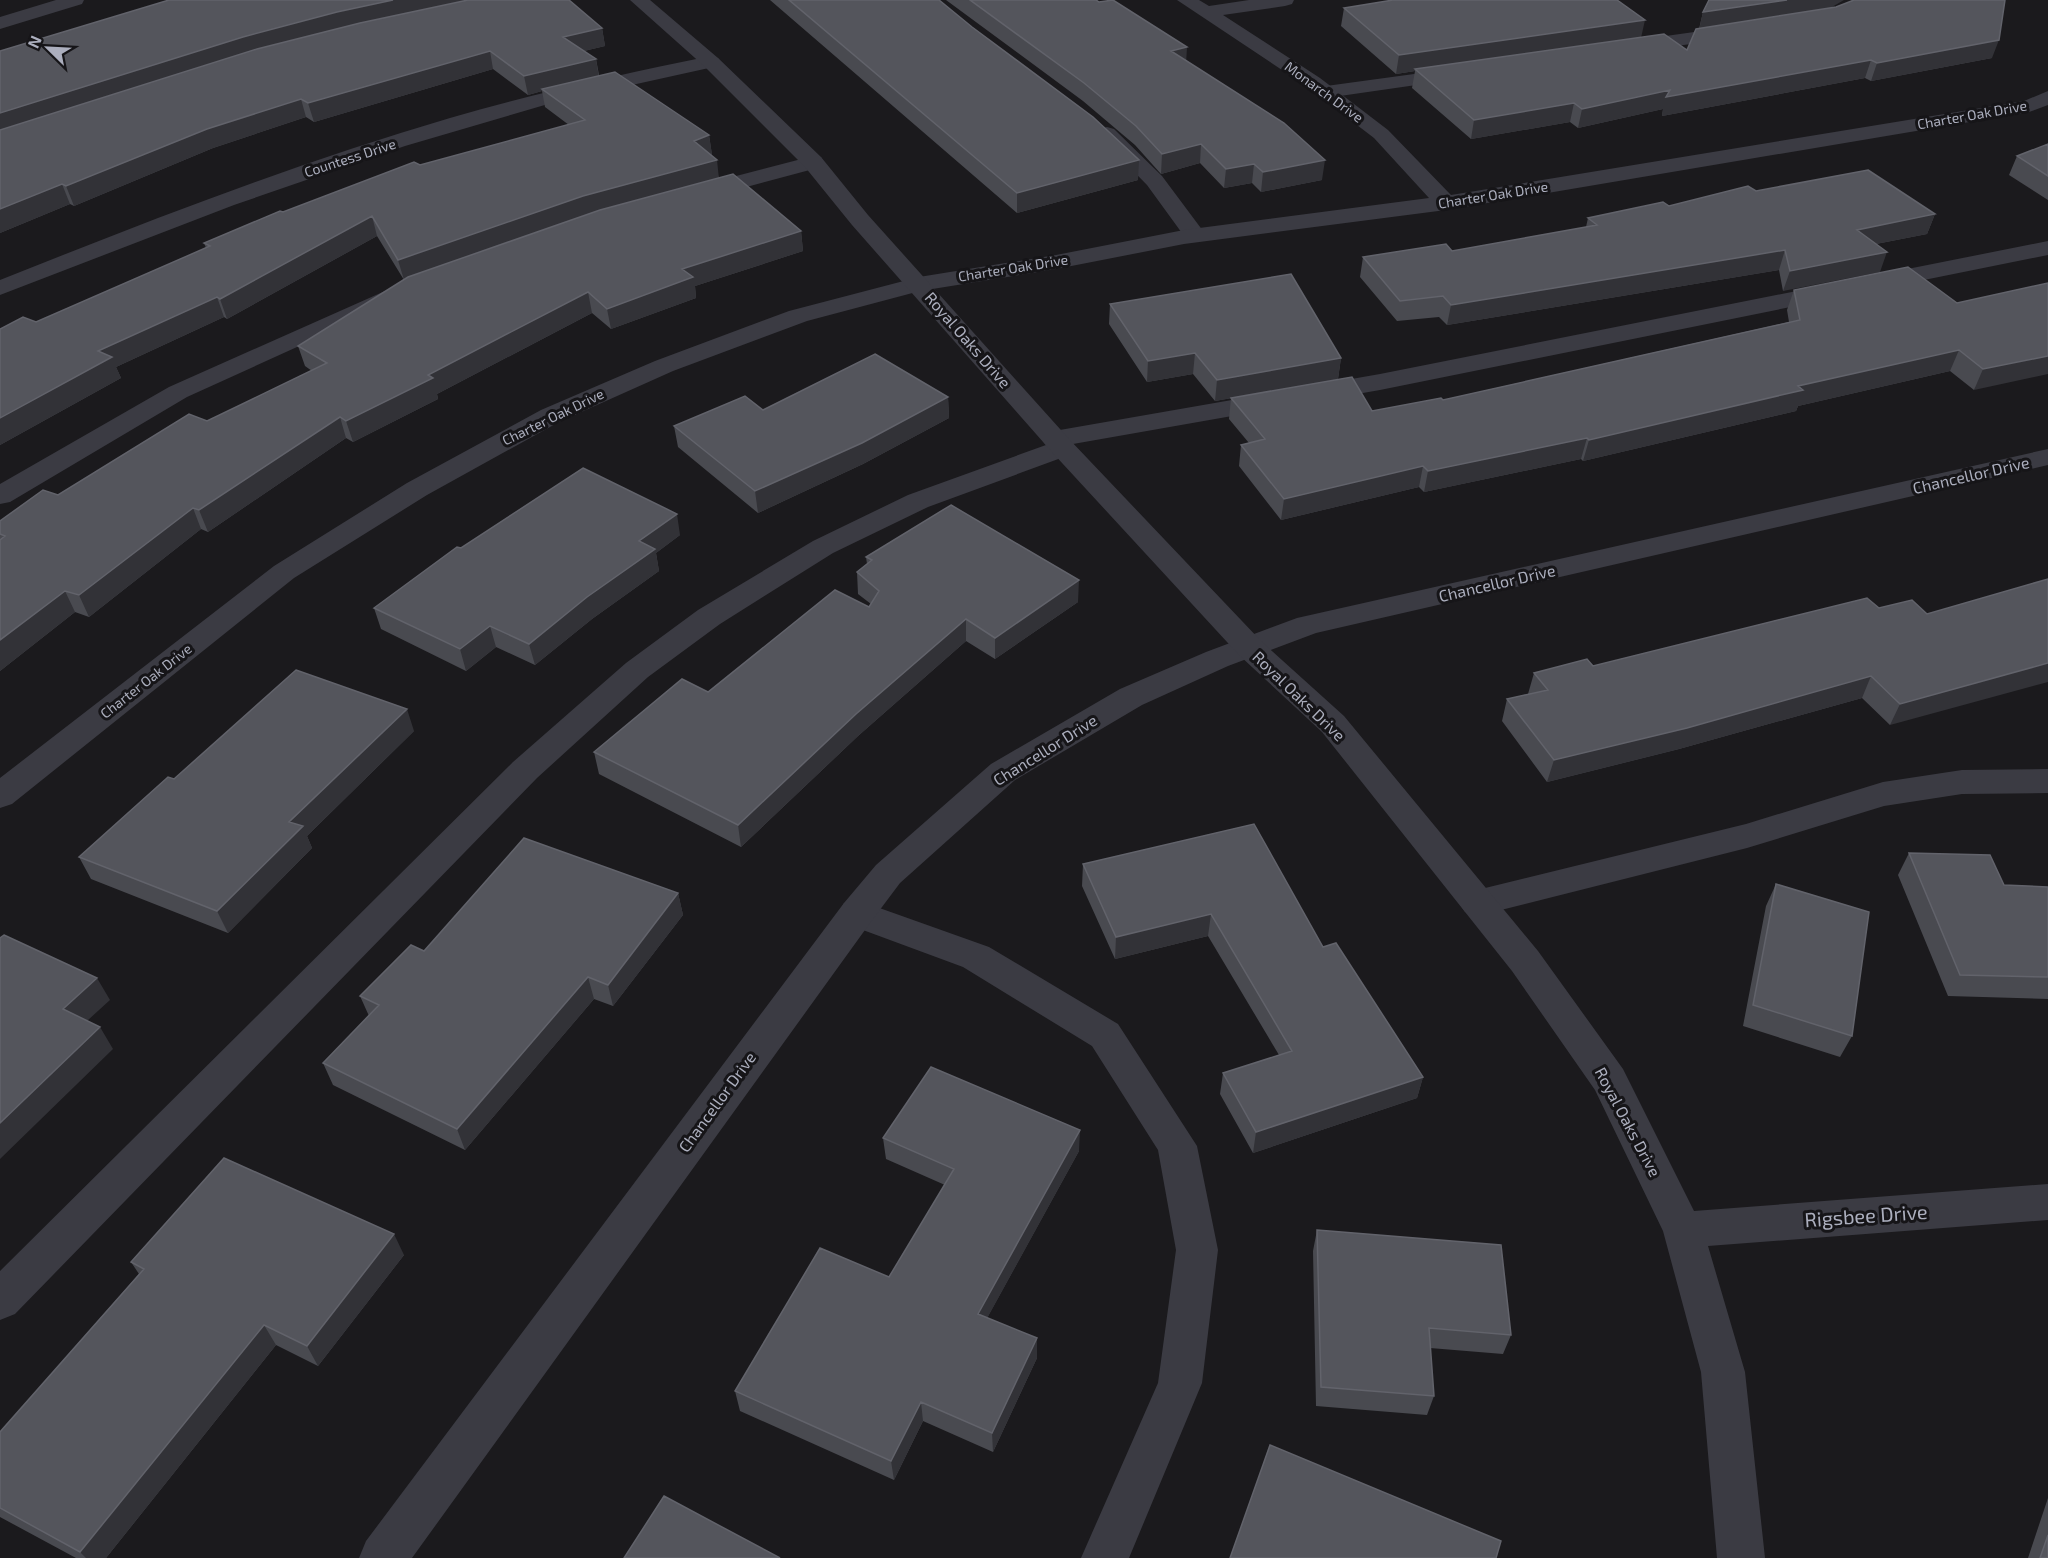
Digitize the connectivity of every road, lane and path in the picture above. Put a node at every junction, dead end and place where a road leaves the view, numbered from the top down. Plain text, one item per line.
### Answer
1 (75, 0) edge
2 (639, 0) edge
3 (1186, 0) edge
4 (1285, 0) edge
5 (1208, 12) junction
6 (0, 23) edge
7 (1752, 30) edge
8 (1612, 50) edge
9 (711, 62) junction
10 (1474, 72) edge
11 (1326, 92) junction
12 (2048, 97) edge
13 (1091, 119) edge
14 (813, 162) junction
15 (675, 200) edge
16 (1446, 203) junction
17 (1195, 235) junction
18 (2048, 248) edge
19 (919, 284) junction
20 (0, 288) edge
21 (408, 289) edge
22 (1059, 444) junction
23 (2048, 457) edge
24 (0, 495) edge
25 (1251, 648) junction
26 (2048, 781) edge
27 (0, 796) edge
28 (1477, 903) junction
29 (857, 913) junction
30 (2048, 1202) edge
31 (1683, 1230) junction
32 (0, 1300) edge
33 (382, 1558) edge
34 (1105, 1558) edge
35 (1741, 1558) edge

1 - 6 street
2 - 9 street, Royal Oaks Drive
3 - 5 street, Monarch Drive
4 - 5 street
5 - 11 street, Monarch Drive
7 - 8 street
9 - 14 street, Royal Oaks Drive
9 - 20 street, Countess Drive
10 - 11 street
11 - 16 street, Monarch Drive
12 - 16 street, Charter Oak Drive
13 - 17 street
14 - 15 street
14 - 19 street, Royal Oaks Drive
16 - 17 street, Charter Oak Drive
17 - 19 street, Charter Oak Drive
18 - 22 street
19 - 22 street, Royal Oaks Drive
19 - 27 street, Charter Oak Drive
21 - 24 street
22 - 25 street, Royal Oaks Drive
22 - 32 street
23 - 25 street, Chancellor Drive
25 - 28 street, Royal Oaks Drive
25 - 29 street, Chancellor Drive
26 - 28 street
28 - 31 street, Royal Oaks Drive
29 - 33 street, Chancellor Drive
29 - 34 street
30 - 31 street, Rigsbee Drive
31 - 35 street, Royal Oaks Drive

